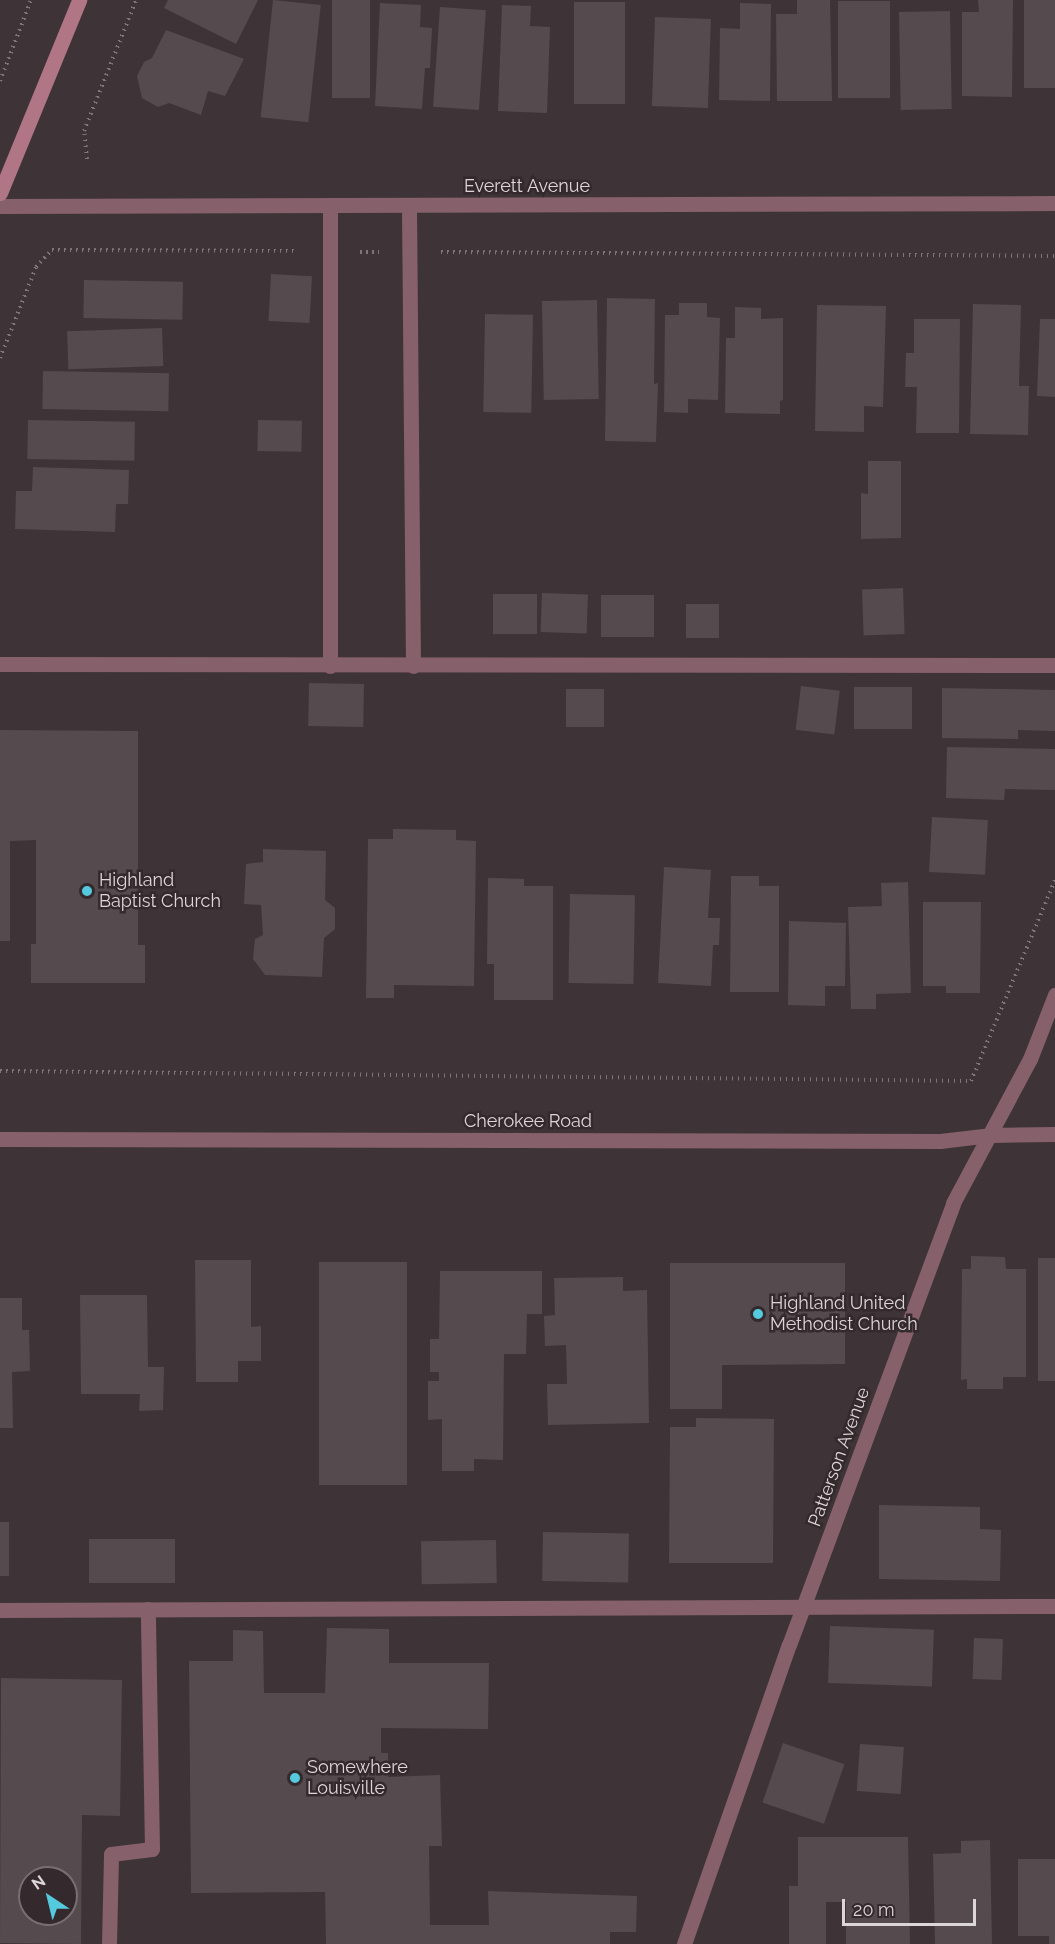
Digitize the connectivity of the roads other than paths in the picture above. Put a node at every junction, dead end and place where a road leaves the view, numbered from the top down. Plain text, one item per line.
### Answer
1 (80, 0) edge
2 (0, 194) edge
3 (1055, 203) edge
4 (0, 206) edge
5 (330, 206) junction
6 (409, 206) junction
7 (0, 664) edge
8 (1055, 665) edge
9 (330, 666) junction
10 (413, 666) junction
11 (1055, 995) edge
12 (1055, 1134) edge
13 (990, 1135) junction
14 (0, 1139) edge
15 (1055, 1606) edge
16 (805, 1607) junction
17 (148, 1609) junction
18 (0, 1610) edge
19 (109, 1944) edge
20 (684, 1944) edge

1 - 2 main road
3 - 6 street, Everett Avenue
4 - 5 street, Everett Avenue
5 - 6 street, Everett Avenue
5 - 9 street
6 - 10 street
7 - 9 street
8 - 10 street
9 - 10 street
11 - 13 street, Patterson Avenue
12 - 13 street, Cherokee Road
13 - 14 street, Cherokee Road
13 - 16 street, Patterson Avenue
15 - 16 street
16 - 17 street
16 - 20 street, Patterson Avenue
17 - 18 street
17 - 19 street

